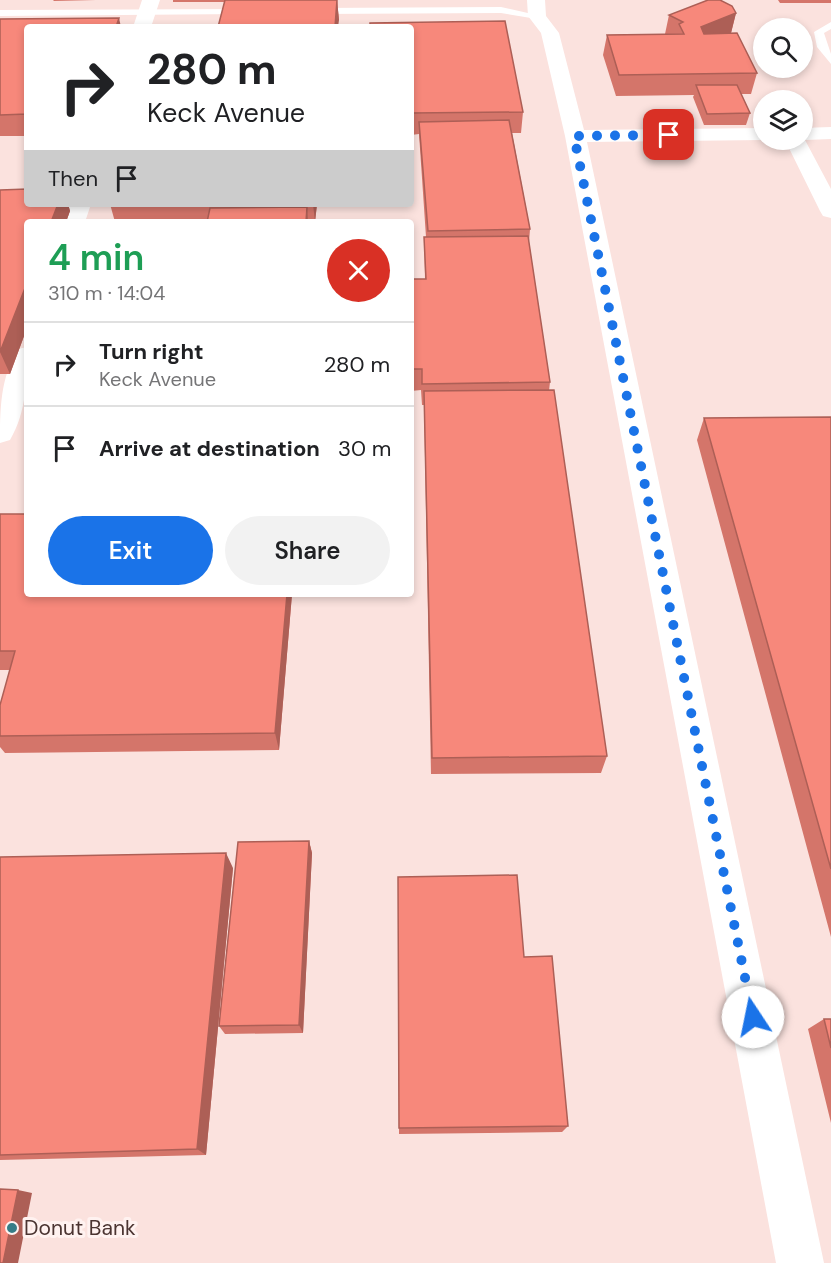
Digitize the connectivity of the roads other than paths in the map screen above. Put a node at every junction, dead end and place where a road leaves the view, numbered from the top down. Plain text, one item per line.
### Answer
1 (537, 8) edge
2 (250, 11) edge
3 (308, 11) edge
4 (0, 13) edge
5 (146, 13) edge
6 (831, 25) edge
7 (831, 60) edge
8 (753, 134) edge
9 (813, 134) edge
10 (831, 134) edge
11 (574, 136) junction
12 (800, 150) edge
13 (831, 211) edge
14 (24, 364) edge
15 (0, 433) edge
16 (800, 1263) edge

1 - 3 lane
1 - 11 street
2 - 5 lane
4 - 5 lane
6 - 7 lane
8 - 11 street
9 - 10 street
11 - 16 street
12 - 13 street
14 - 15 street

